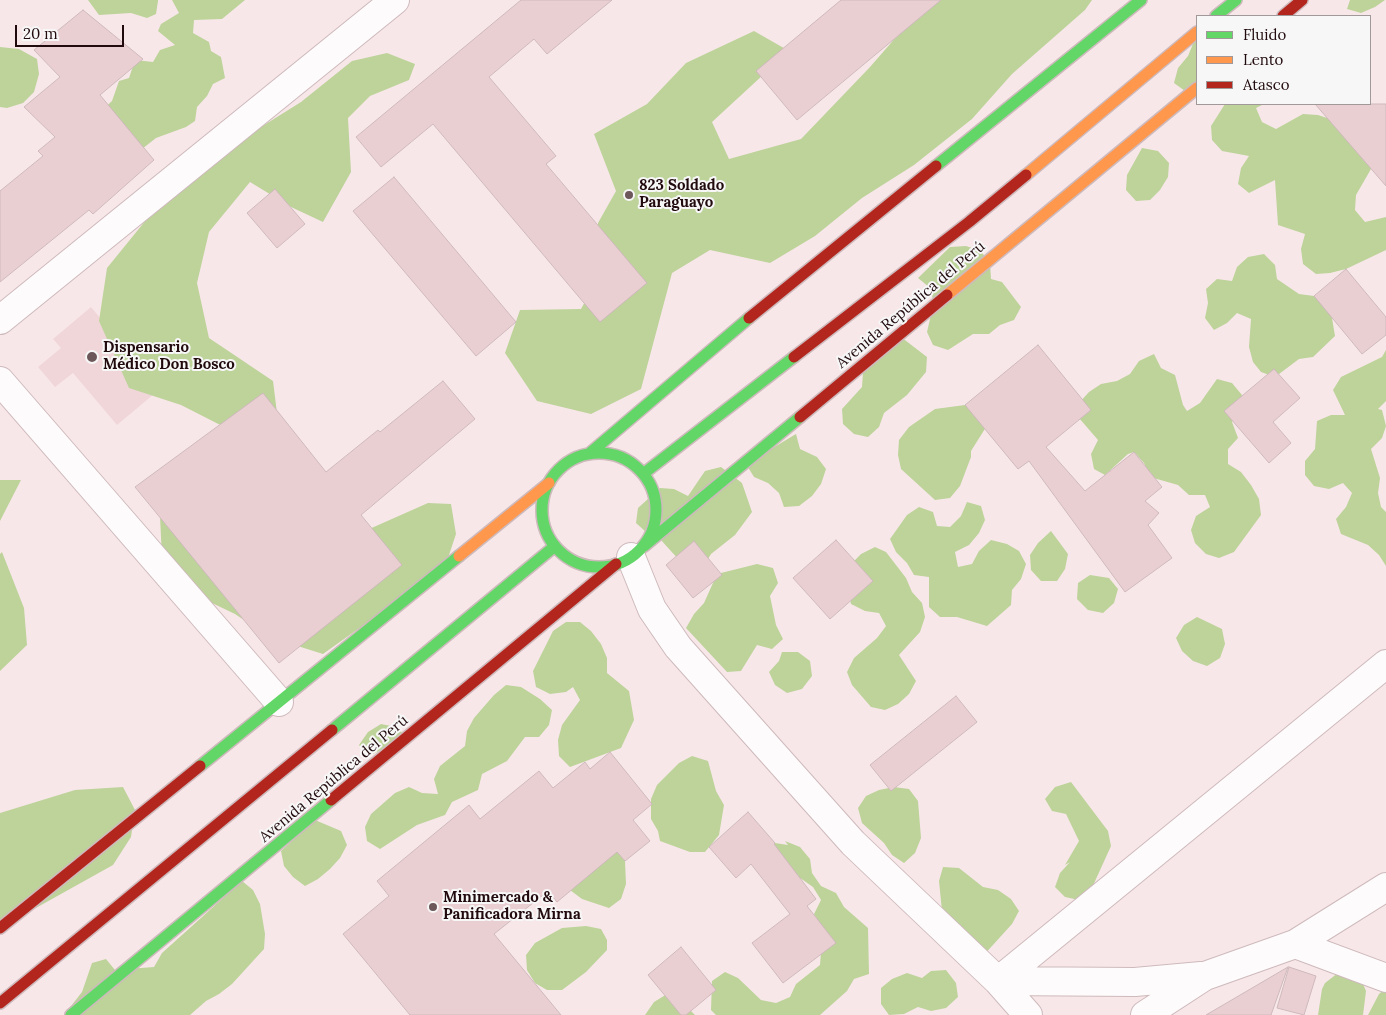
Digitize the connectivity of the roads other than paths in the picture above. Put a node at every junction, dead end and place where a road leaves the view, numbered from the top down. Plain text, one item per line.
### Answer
1 (1141, 0) edge
2 (1236, 0) edge
3 (1302, 0) edge
4 (392, 1) edge
5 (1217, 15) edge
6 (1284, 15) edge
7 (1196, 33) edge
8 (1196, 89) edge
9 (0, 320) edge
10 (0, 381) edge
11 (590, 453) junction
12 (643, 474) junction
13 (549, 482) junction
14 (555, 546) junction
15 (630, 556) junction
16 (1386, 664) edge
17 (278, 702) junction
18 (1386, 887) edge
19 (0, 928) edge
20 (1295, 944) junction
21 (1205, 976) junction
22 (1386, 978) edge
23 (998, 981) junction
24 (0, 1003) edge
25 (71, 1015) edge
26 (1028, 1015) edge
27 (1145, 1015) edge

1 - 11 main road
2 - 5 main road
3 - 6 main road
4 - 9 street
7 - 12 main road
8 - 15 main road, Avenida República del Perú
10 - 17 street
11 - 12 main road
11 - 13 main road
12 - 15 main road
13 - 14 main road
13 - 17 main road
14 - 15 main road
14 - 24 main road
15 - 23 street
15 - 25 main road, Avenida República del Perú
16 - 23 street
17 - 19 main road
18 - 20 street
20 - 21 street
20 - 22 street
21 - 23 street
21 - 27 street
23 - 26 street

